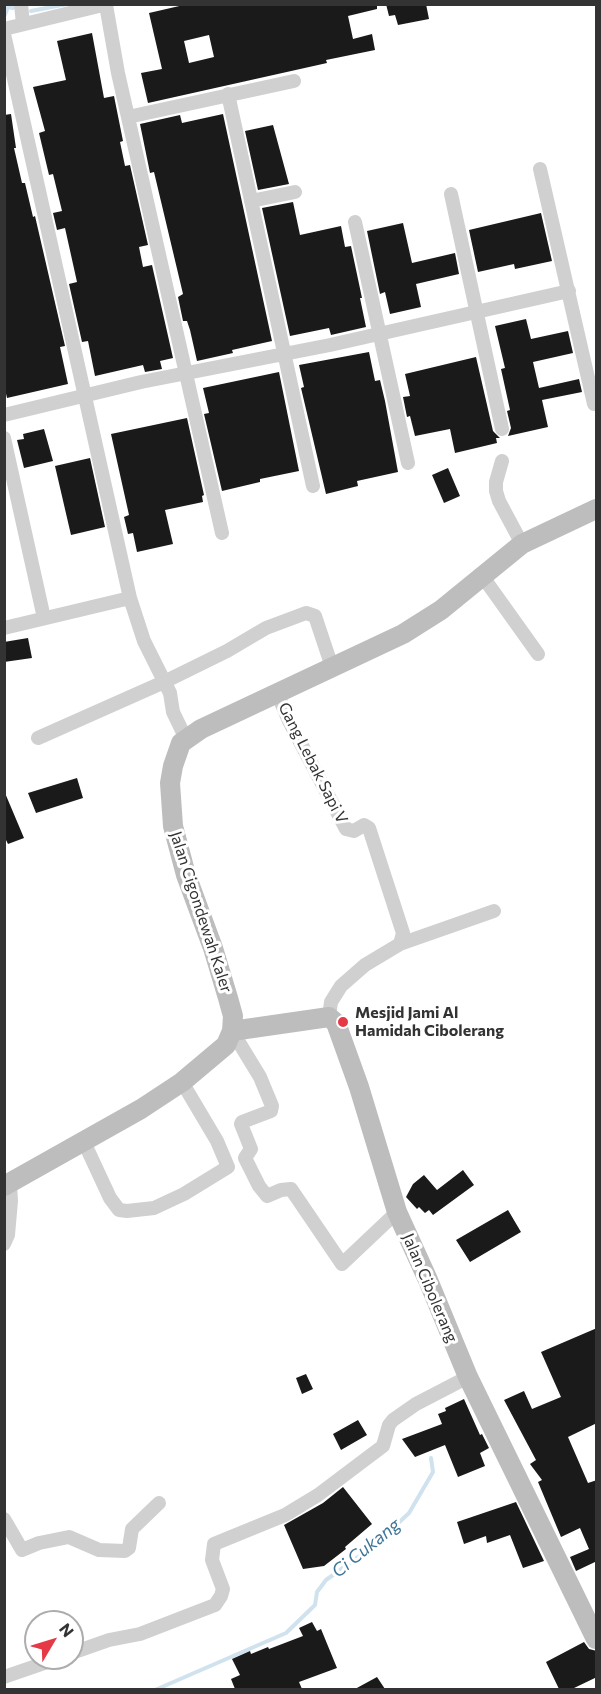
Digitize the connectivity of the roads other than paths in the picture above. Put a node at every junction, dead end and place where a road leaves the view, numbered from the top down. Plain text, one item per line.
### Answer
1 (21, 4) edge
2 (106, 5) edge
3 (23, 24) junction
4 (4, 28) edge
5 (4, 34) edge
6 (294, 81) dead end
7 (228, 94) junction
8 (128, 117) junction
9 (540, 169) dead end
10 (295, 192) dead end
11 (451, 194) dead end
12 (251, 201) junction
13 (355, 222) dead end
14 (569, 291) junction
15 (476, 310) junction
16 (380, 333) junction
17 (284, 354) junction
18 (188, 373) junction
19 (85, 396) junction
20 (594, 404) dead end
21 (4, 415) edge
22 (502, 429) dead end
23 (4, 438) edge
24 (502, 461) dead end
25 (408, 463) dead end
26 (313, 486) dead end
27 (597, 509) edge
28 (222, 533) dead end
29 (522, 544) junction
30 (483, 577) junction
31 (130, 598) junction
32 (44, 618) junction
33 (4, 628) edge
34 (538, 654) dead end
35 (332, 667) junction
36 (164, 682) junction
37 (277, 693) junction
38 (38, 738) dead end
39 (186, 739) junction
40 (494, 911) dead end
41 (400, 944) junction
42 (329, 1017) junction
43 (232, 1031) junction
44 (182, 1082) junction
45 (84, 1142) junction
46 (245, 1158) junction
47 (228, 1167) junction
48 (7, 1185) edge
49 (397, 1212) junction
50 (4, 1244) edge
51 (468, 1377) junction
52 (159, 1503) dead end
53 (4, 1519) edge
54 (597, 1639) edge
55 (84, 1649) edge
56 (24, 1670) edge
57 (4, 1677) edge

1 - 3 street
2 - 3 street
2 - 8 street
3 - 4 street
5 - 19 street
6 - 7 street
7 - 8 street
7 - 12 street
8 - 18 street
9 - 14 street
10 - 12 street
11 - 15 street
12 - 17 street
13 - 16 street
14 - 15 street
14 - 20 street
15 - 16 street
15 - 22 street
16 - 17 street
16 - 25 street
17 - 18 street
17 - 26 street
18 - 19 street
18 - 28 street
19 - 21 street
19 - 31 street
23 - 32 street
24 - 29 street
27 - 29 main road
29 - 30 main road
30 - 34 street
30 - 35 main road
31 - 32 street
31 - 36 street
32 - 33 street
35 - 36 street
35 - 37 main road
36 - 38 street
36 - 39 street
37 - 39 main road
37 - 41 street, Gang Lebak Sapi V
39 - 43 main road, Jalan Cigondewah Kaler
40 - 41 street
41 - 42 street
42 - 43 main road
42 - 49 main road, Jalan Cibolerang
43 - 44 main road
43 - 46 street
44 - 45 main road
44 - 47 street
45 - 47 street
45 - 48 main road
46 - 47 street
46 - 49 street
48 - 50 street
49 - 51 main road, Jalan Cibolerang
51 - 54 main road, Jalan Cibolerang
51 - 55 street
52 - 53 street
56 - 57 street

